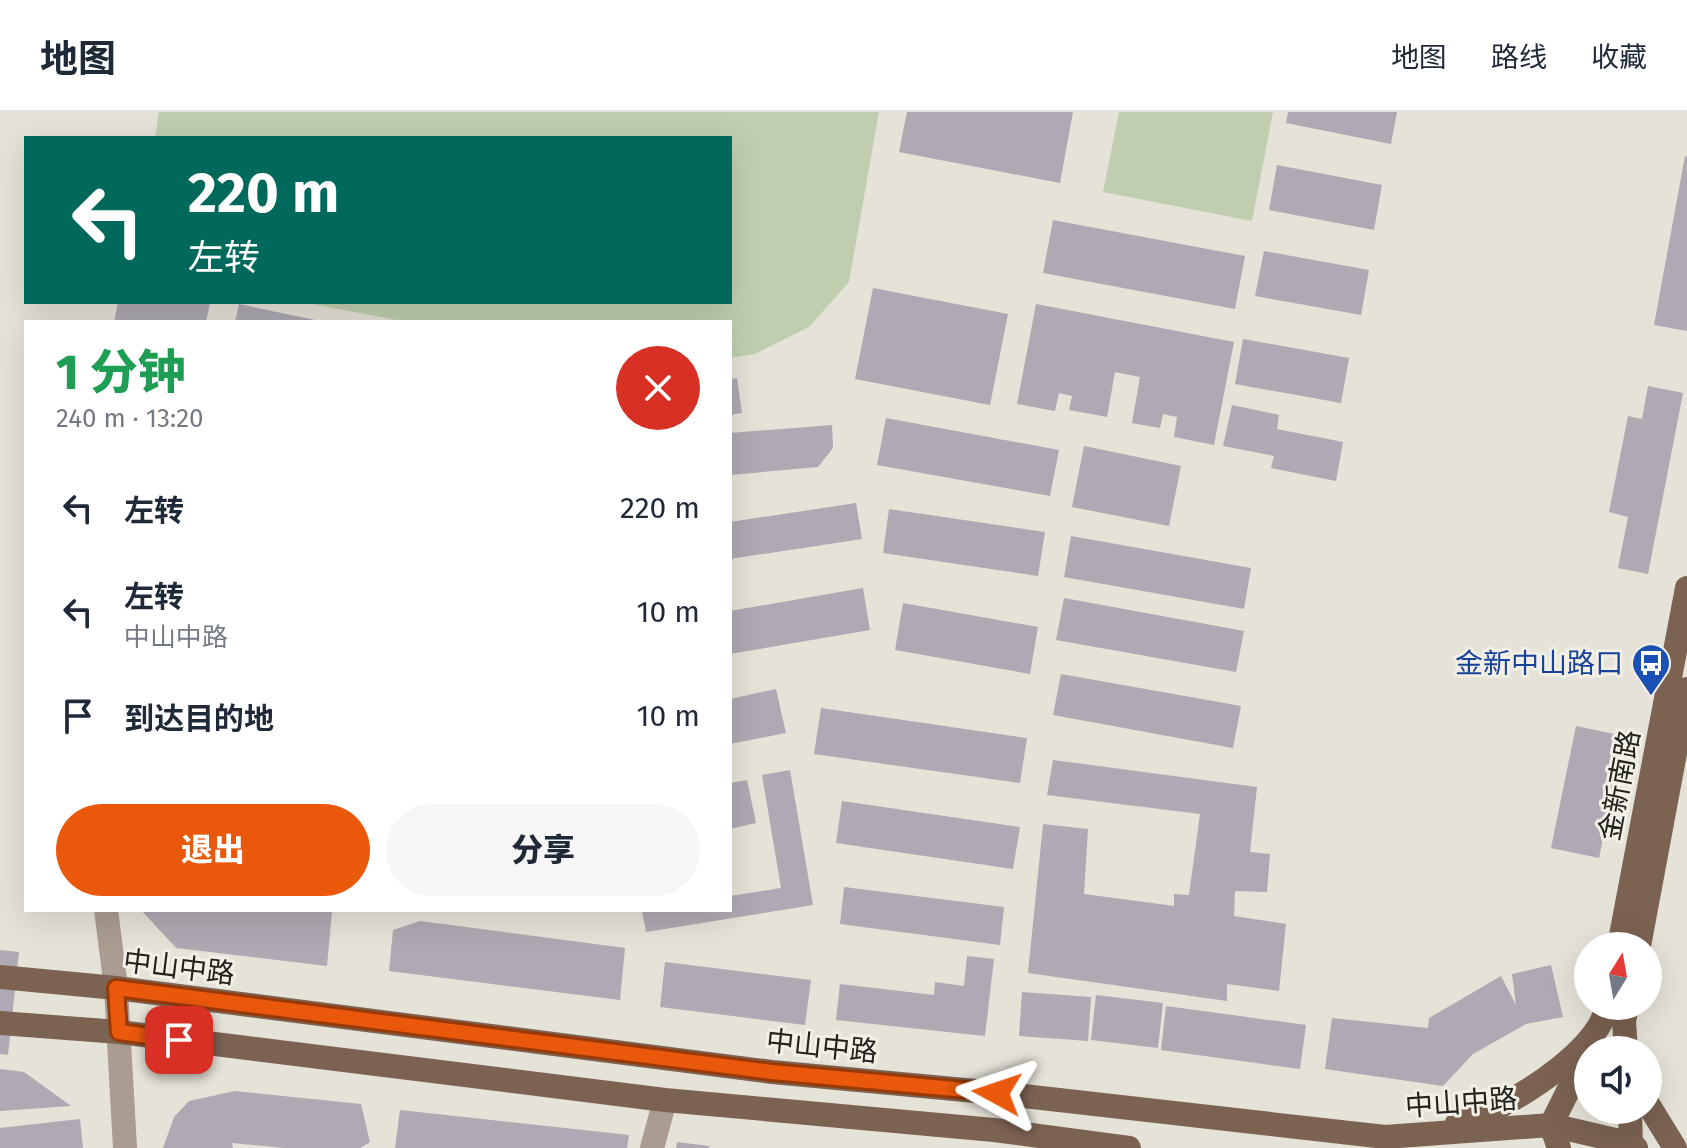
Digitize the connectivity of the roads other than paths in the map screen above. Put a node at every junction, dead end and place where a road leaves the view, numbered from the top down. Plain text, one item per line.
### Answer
1 (1687, 588) edge
2 (1687, 689) edge
3 (106, 912) edge
4 (1622, 932) edge
5 (1642, 932) edge
6 (0, 977) edge
7 (116, 988) junction
8 (1609, 1020) edge
9 (1611, 1020) edge
10 (0, 1023) edge
11 (119, 1032) junction
12 (1599, 1036) edge
13 (1574, 1086) edge
14 (665, 1100) junction
15 (1631, 1124) edge
16 (1660, 1124) edge
17 (1555, 1136) edge
18 (1385, 1137) junction
19 (1633, 1147) edge
20 (125, 1148) edge
21 (652, 1148) edge
22 (1129, 1148) edge
23 (1675, 1148) edge

1 - 4 main road, 金新南路
2 - 5 main road, 金新南路
3 - 7 street
6 - 7 main road, 中山中路
7 - 11 street
7 - 18 main road, 中山中路
8 - 18 main road
9 - 12 main road
10 - 11 main road
11 - 14 main road
11 - 20 street
13 - 17 main road
14 - 21 street
14 - 22 main road
15 - 19 main road
16 - 23 main road
17 - 18 main road, 中山中路
17 - 19 main road, 中山中路

